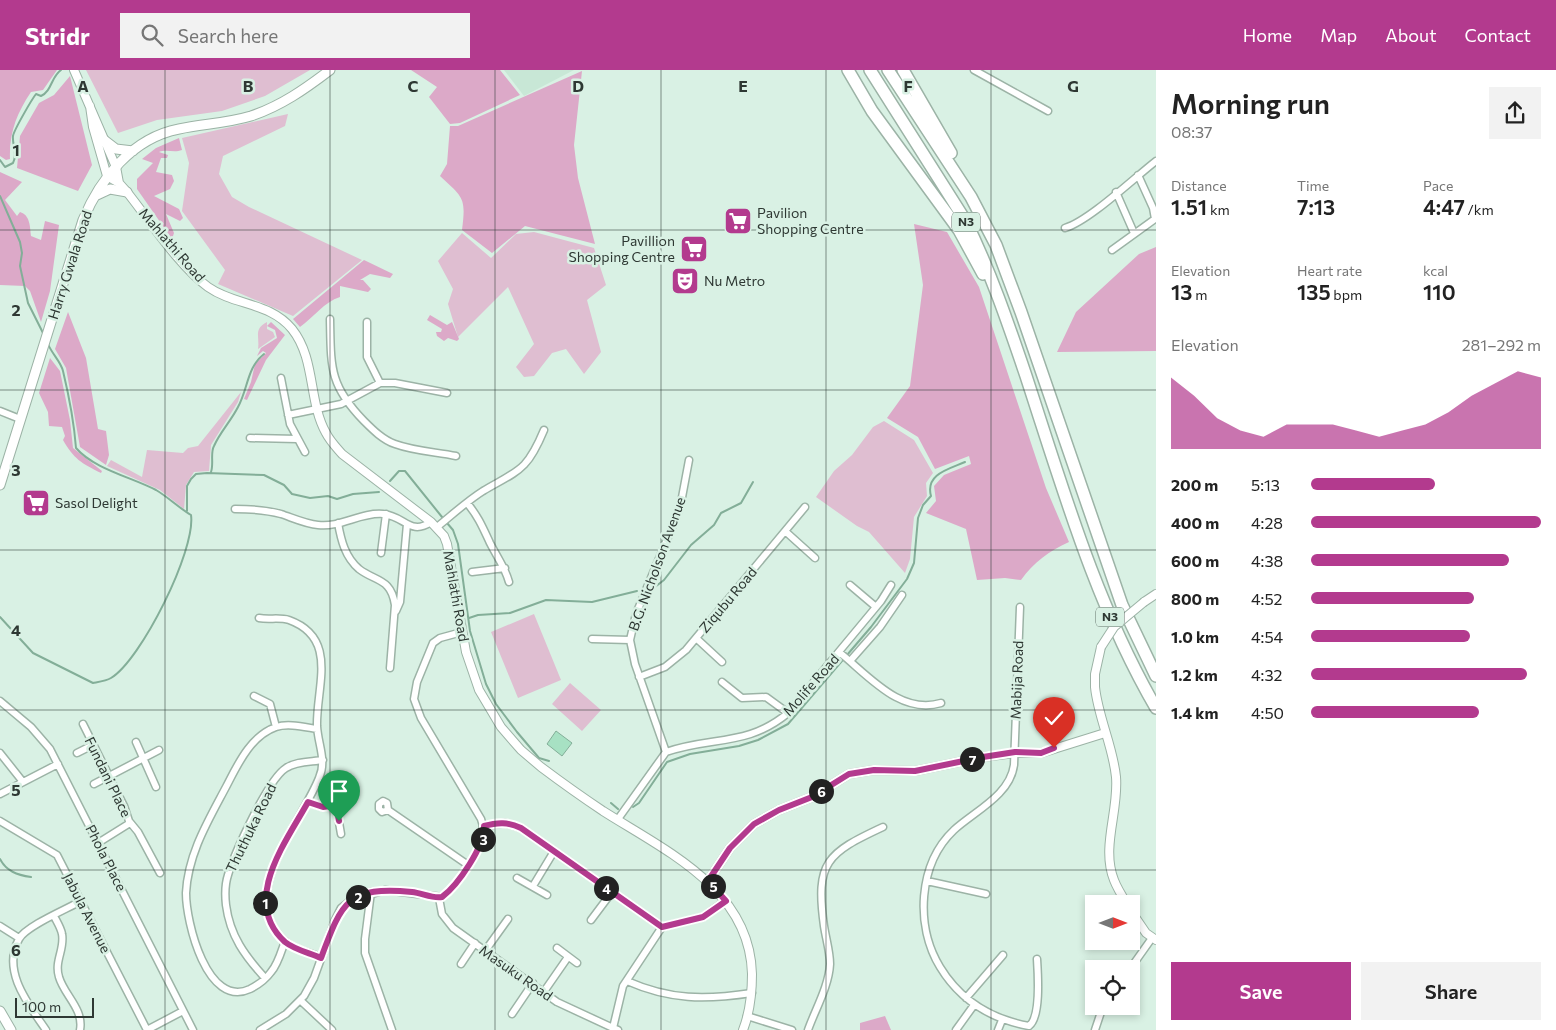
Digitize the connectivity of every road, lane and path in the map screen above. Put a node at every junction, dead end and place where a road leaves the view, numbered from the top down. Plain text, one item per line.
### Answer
1 (74, 70) edge
2 (330, 70) edge
3 (842, 70) edge
4 (848, 70) edge
5 (870, 70) edge
6 (888, 70) edge
7 (894, 70) edge
8 (903, 70) edge
9 (974, 70) edge
10 (858, 90) junction
11 (90, 106) junction
12 (1048, 111) dead end
13 (921, 120) junction
14 (103, 139) junction
15 (133, 151) junction
16 (1156, 160) edge
17 (116, 167) junction
18 (1138, 175) junction
19 (107, 176) junction
20 (119, 183) junction
21 (127, 192) junction
22 (1116, 192) junction
23 (94, 196) junction
24 (987, 227) junction
25 (1065, 228) dead end
26 (1134, 233) junction
27 (1112, 250) dead end
28 (1003, 311) junction
29 (330, 319) dead end
30 (368, 322) dead end
31 (281, 378) dead end
32 (380, 383) junction
33 (447, 393) dead end
34 (347, 401) junction
35 (318, 408) junction
36 (0, 411) edge
37 (288, 414) junction
38 (20, 419) junction
39 (544, 430) dead end
40 (250, 438) dead end
41 (297, 439) junction
42 (305, 452) dead end
43 (456, 456) dead end
44 (689, 460) dead end
45 (0, 484) edge
46 (467, 503) junction
47 (805, 507) dead end
48 (235, 509) dead end
49 (386, 514) junction
50 (338, 523) junction
51 (407, 524) junction
52 (434, 525) junction
53 (785, 531) junction
54 (381, 553) dead end
55 (815, 558) dead end
56 (505, 568) junction
57 (472, 572) dead end
58 (509, 582) dead end
59 (850, 585) dead end
60 (892, 585) dead end
61 (1156, 594) edge
62 (902, 595) dead end
63 (876, 607) junction
64 (1020, 607) dead end
65 (394, 615) junction
66 (259, 618) dead end
67 (462, 632) junction
68 (696, 638) junction
69 (592, 639) dead end
70 (630, 640) junction
71 (840, 653) junction
72 (849, 660) junction
73 (722, 662) dead end
74 (390, 668) dead end
75 (1156, 676) edge
76 (639, 678) junction
77 (722, 682) dead end
78 (254, 696) dead end
79 (0, 701) edge
80 (941, 703) dead end
81 (1156, 708) edge
82 (788, 713) junction
83 (83, 724) dead end
84 (276, 727) junction
85 (317, 728) junction
86 (1105, 733) junction
87 (136, 742) dead end
88 (93, 745) junction
89 (159, 750) dead end
90 (666, 752) junction
91 (1015, 752) junction
92 (0, 753) edge
93 (78, 753) dead end
94 (143, 759) junction
95 (323, 760) junction
96 (58, 764) junction
97 (109, 776) junction
98 (23, 782) junction
99 (94, 784) dead end
100 (156, 787) dead end
101 (0, 794) edge
102 (308, 802) junction
103 (349, 803) dead end
104 (336, 805) junction
105 (388, 810) dead end
106 (618, 819) junction
107 (0, 821) edge
108 (130, 823) junction
109 (484, 826) junction
110 (882, 827) dead end
111 (341, 834) dead end
112 (98, 843) junction
113 (553, 853) junction
114 (468, 865) junction
115 (160, 873) dead end
116 (517, 878) dead end
117 (708, 881) junction
118 (927, 881) junction
119 (533, 886) junction
120 (371, 892) junction
121 (612, 892) junction
122 (986, 894) dead end
123 (547, 895) dead end
124 (1122, 895) edge
125 (439, 898) junction
126 (81, 901) junction
127 (726, 901) junction
128 (54, 916) junction
129 (508, 919) dead end
130 (591, 920) dead end
131 (1140, 922) edge
132 (0, 926) edge
133 (662, 927) junction
134 (19, 938) junction
135 (1154, 939) edge
136 (285, 941) junction
137 (475, 943) junction
138 (557, 948) dead end
139 (485, 951) junction
140 (1003, 955) dead end
141 (568, 957) junction
142 (321, 958) junction
143 (1037, 959) dead end
144 (1137, 960) edge
145 (577, 963) dead end
146 (461, 964) dead end
147 (265, 978) junction
148 (627, 981) junction
149 (534, 983) junction
150 (543, 992) junction
151 (752, 993) junction
152 (966, 998) junction
153 (300, 1000) junction
154 (974, 1005) junction
155 (0, 1011) edge
156 (183, 1011) junction
157 (512, 1014) dead end
158 (1099, 1015) edge
159 (747, 1016) junction
160 (1002, 1020) junction
161 (615, 1029) edge
162 (11, 1030) edge
163 (46, 1030) edge
164 (80, 1030) edge
165 (147, 1030) edge
166 (193, 1030) edge
167 (260, 1030) edge
168 (332, 1030) edge
169 (392, 1030) edge
170 (743, 1030) edge
171 (792, 1030) edge
172 (808, 1030) edge
173 (956, 1030) edge
174 (998, 1030) edge
175 (1095, 1030) edge

1 - 11 street
2 - 15 main road, Harry Gwala Road
3 - 10 highway
4 - 10 highway
5 - 28 highway, N3
6 - 13 highway, N3
7 - 13 highway
8 - 24 highway
9 - 12 street
10 - 28 highway
11 - 14 street
11 - 19 street
13 - 24 highway, N3
14 - 15 main road
14 - 17 street
15 - 17 main road, Harry Gwala Road
16 - 18 street
17 - 19 main road, Harry Gwala Road
17 - 20 street
18 - 22 street
18 - 26 street
19 - 20 street, Mahlathi Road
19 - 23 main road, Harry Gwala Road
20 - 21 street, Mahlathi Road
21 - 23 main road
21 - 35 street, Mahlathi Road
22 - 25 street
22 - 26 street
23 - 38 main road, Harry Gwala Road
24 - 75 highway, N3
26 - 27 street
28 - 81 highway, N3
29 - 34 street
30 - 32 street
31 - 37 street
32 - 33 street
32 - 34 street
34 - 35 street
34 - 43 street
35 - 37 street
35 - 52 street, Mahlathi Road
36 - 38 street
37 - 41 street
38 - 45 main road, Harry Gwala Road
39 - 46 street
40 - 41 street
41 - 42 street
44 - 70 street, B.G. Nicholson Avenue
46 - 52 street
46 - 56 street
47 - 53 street, Ziqubu Road
48 - 50 street
49 - 50 street
49 - 51 street
49 - 54 street
50 - 65 street
51 - 52 street
51 - 65 street
52 - 67 street, Mahlathi Road
53 - 55 street
53 - 68 street, Ziqubu Road
56 - 57 street
56 - 58 street
59 - 63 street
60 - 63 street, Molife Road
61 - 86 street, bridge
62 - 72 street
63 - 71 street, Molife Road
64 - 91 street, Mabija Road
65 - 74 street
66 - 85 street
67 - 106 street, Mahlathi Road
67 - 109 street
68 - 73 street
68 - 76 street, Ziqubu Road
69 - 70 street
70 - 76 street, B.G. Nicholson Avenue
71 - 72 street
71 - 82 street, Molife Road
72 - 80 street
76 - 90 street, B.G. Nicholson Avenue
77 - 82 street
78 - 84 street
79 - 96 street, Phola Place
82 - 90 street, Molife Road
83 - 88 street, Fundani Place
84 - 85 street
84 - 147 street
85 - 95 street
86 - 91 street
86 - 124 street
87 - 94 street
88 - 93 street
88 - 97 street, Fundani Place
89 - 94 street
90 - 106 street
91 - 117 street
91 - 118 street, Mabija Road
92 - 98 street
94 - 97 street
94 - 100 street
95 - 102 street
95 - 147 street, Thuthuka Road
96 - 98 street
96 - 112 street, Phola Place
97 - 99 street
97 - 108 street, Fundani Place
98 - 101 street
102 - 104 street
102 - 136 street
103 - 104 street
104 - 111 street
105 - 114 street
106 - 117 street, Mahlathi Road
107 - 126 street, Jabula Avenue
108 - 112 street, Fundani Place
108 - 115 street
109 - 113 street
109 - 114 street
110 - 172 street
112 - 156 street, Phola Place
113 - 119 street
113 - 121 street
114 - 125 street
116 - 119 street
117 - 127 street, Mahlathi Road
118 - 122 street
118 - 152 street, Mabija Road
119 - 123 street
120 - 125 street
120 - 142 street
120 - 169 street
121 - 130 street
121 - 133 street
125 - 137 street, Masuku Road
126 - 128 street
126 - 165 street, Jabula Avenue
127 - 133 street
127 - 151 street, Mahlathi Road
128 - 134 street
128 - 164 street
129 - 139 street
131 - 135 street
132 - 134 street
133 - 148 street
134 - 163 street
135 - 144 street
136 - 142 street
136 - 147 street
137 - 139 street, Masuku Road
137 - 146 street
138 - 141 street
139 - 149 street, Masuku Road
140 - 152 street
141 - 145 street
141 - 150 street
142 - 153 street
143 - 160 street, Mabija Road
148 - 151 street
148 - 161 street
149 - 150 street, Masuku Road
149 - 157 street
150 - 161 street, Masuku Road
151 - 159 street, Mahlathi Road
152 - 154 street, Mabija Road
153 - 167 street
153 - 168 street
154 - 160 street, Mabija Road
154 - 173 street
155 - 162 main road
156 - 165 street
156 - 166 street, Phola Place
158 - 175 street
159 - 170 street, Mahlathi Road
159 - 171 street
160 - 174 street

